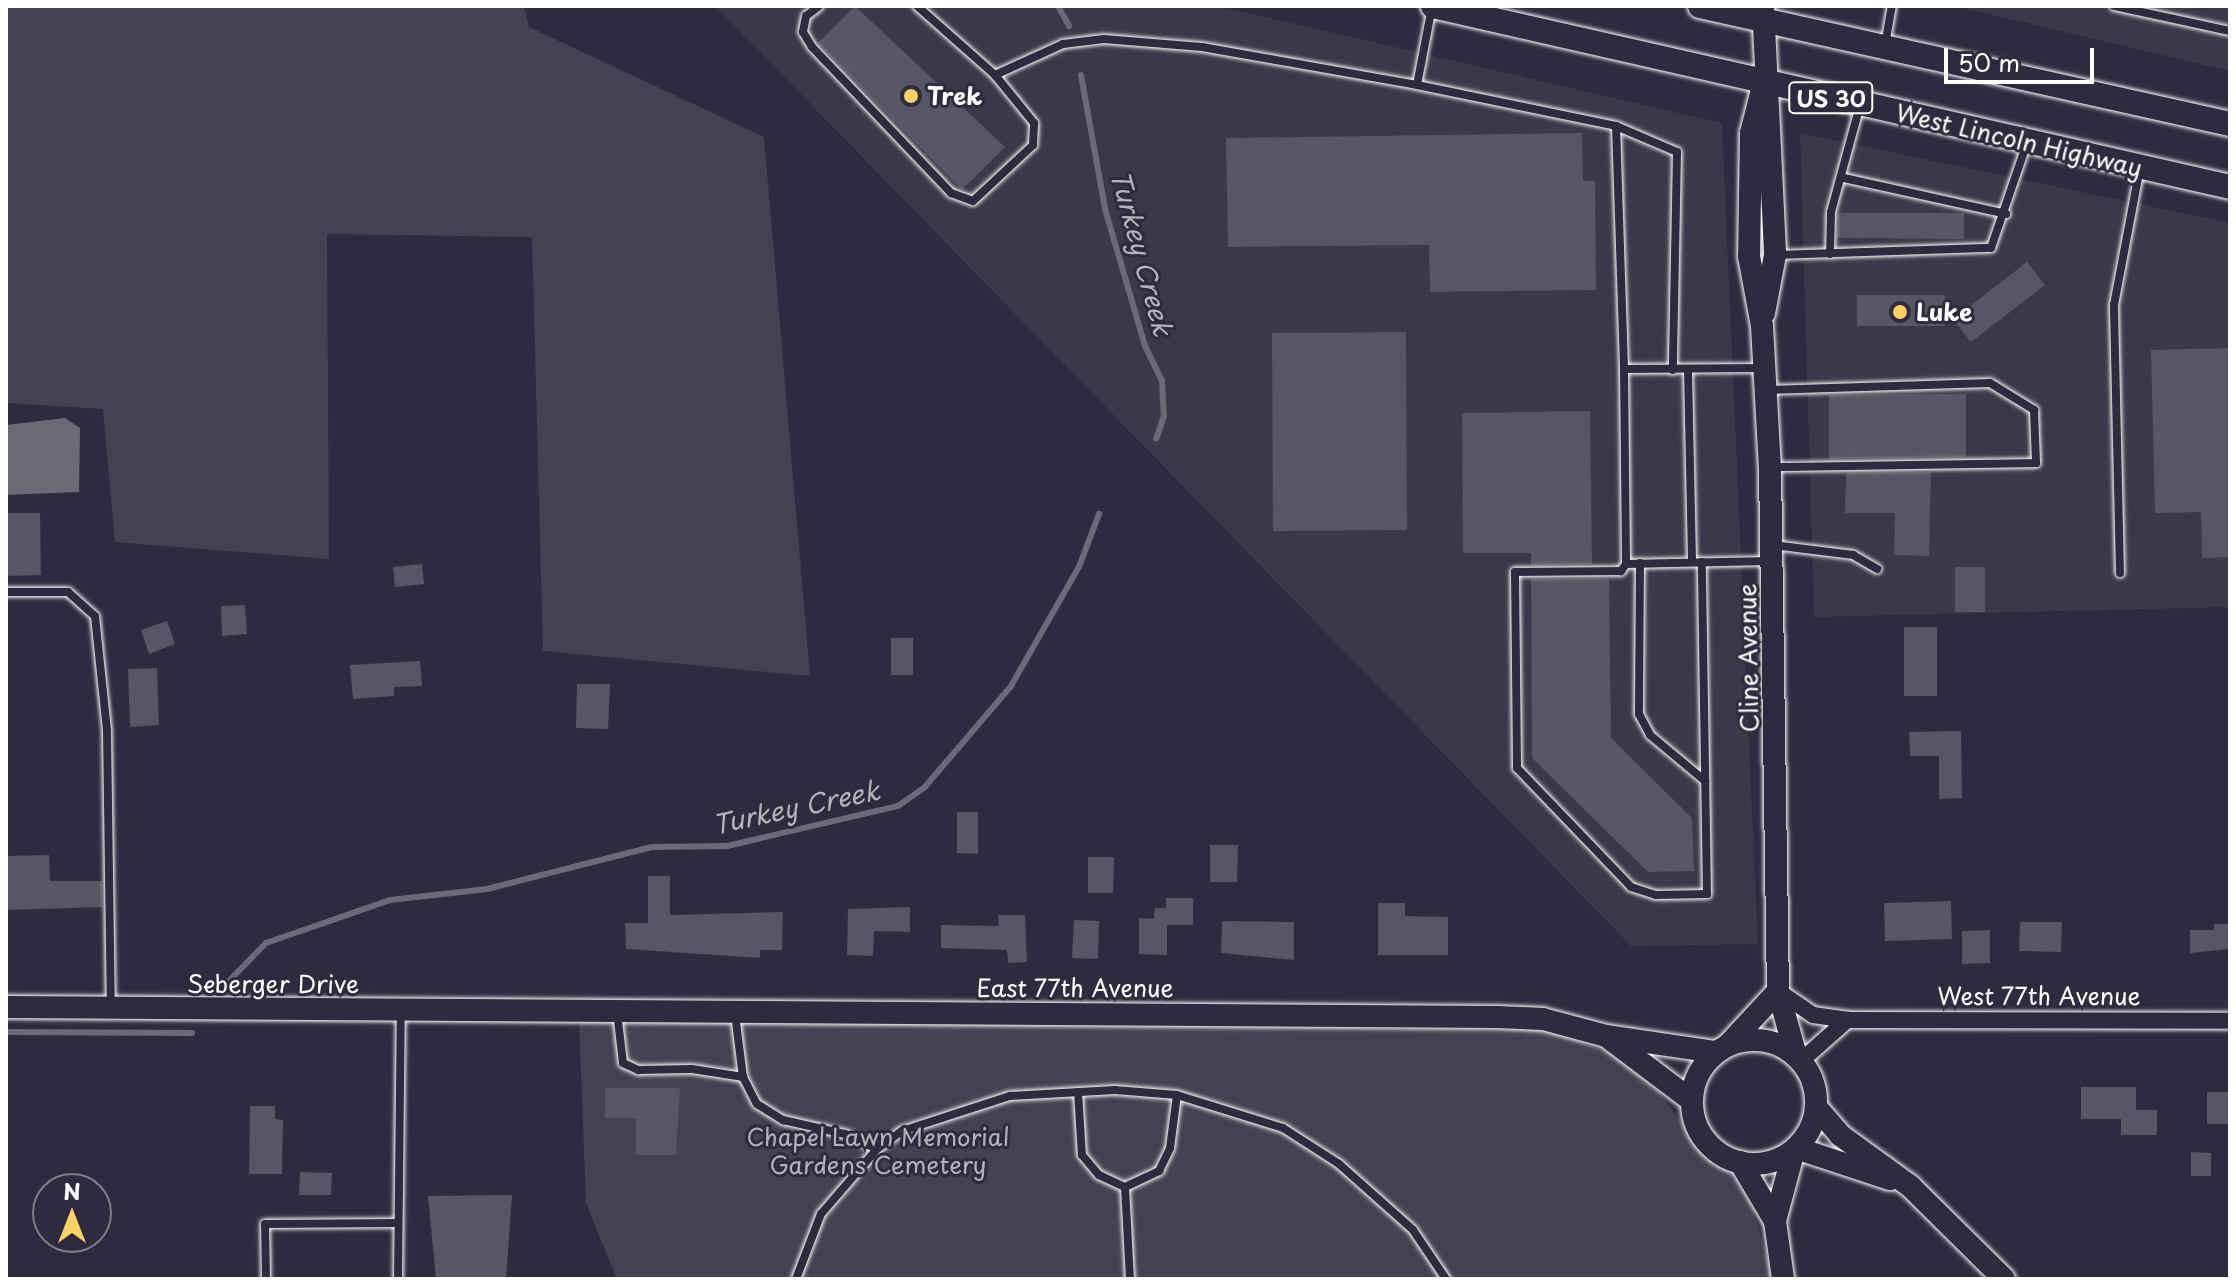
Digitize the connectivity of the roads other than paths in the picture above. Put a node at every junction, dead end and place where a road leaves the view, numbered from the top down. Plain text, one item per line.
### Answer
1 (819, 6) edge
2 (917, 6) edge
3 (1433, 6) edge
4 (1700, 6) edge
5 (1892, 6) edge
6 (2114, 6) edge
7 (1763, 13) edge
8 (2230, 31) edge
9 (1885, 47) junction
10 (995, 75) junction
11 (1764, 82) junction
12 (1417, 85) junction
13 (1860, 105) junction
14 (2230, 124) edge
15 (1616, 126) junction
16 (2028, 142) junction
17 (2140, 167) junction
18 (1844, 178) junction
19 (2230, 187) edge
20 (2006, 214) junction
21 (1830, 254) junction
22 (1775, 255) junction
23 (1762, 326) junction
24 (1624, 369) junction
25 (1673, 370) junction
26 (1688, 370) junction
27 (1765, 379) junction
28 (1770, 467) junction
29 (1772, 553) junction
30 (1697, 562) junction
31 (1640, 563) junction
32 (1626, 564) junction
33 (1877, 569) dead end
34 (2120, 573) dead end
35 (6, 592) edge
36 (1705, 781) junction
37 (1778, 991) junction
38 (6, 1007) edge
39 (111, 1009) junction
40 (401, 1010) junction
41 (540, 1011) joint
42 (617, 1011) junction
43 (734, 1012) junction
44 (1847, 1020) junction
45 (2230, 1021) edge
46 (1606, 1036) junction
47 (1722, 1048) junction
48 (1799, 1058) junction
49 (743, 1077) junction
50 (1078, 1092) junction
51 (1177, 1095) junction
52 (1691, 1100) junction
53 (1816, 1107) junction
54 (877, 1149) junction
55 (1795, 1149) junction
56 (1740, 1162) junction
57 (1910, 1186) junction
58 (1125, 1187) junction
59 (1775, 1221) junction
60 (398, 1223) junction
61 (266, 1279) edge
62 (398, 1279) edge
63 (796, 1279) edge
64 (1130, 1279) edge
65 (1446, 1279) edge
66 (1783, 1279) edge
67 (2004, 1279) edge

1 - 10 lane
2 - 10 lane
3 - 11 main road, West Lincoln Highway / US 30
3 - 12 lane
4 - 7 main road, US 30
5 - 9 lane
6 - 8 lane
7 - 9 main road, US 30
7 - 11 street, Cline Avenue
9 - 14 main road, US 30
10 - 12 lane
11 - 13 main road, West Lincoln Highway / US 30
11 - 22 street, Cline Avenue
11 - 23 street, Cline Avenue
12 - 15 lane
13 - 16 main road, West Lincoln Highway / US 30
13 - 18 lane
15 - 24 lane
15 - 25 lane
16 - 17 main road, West Lincoln Highway / US 30
16 - 20 lane
17 - 19 main road, West Lincoln Highway / US 30
17 - 34 lane
18 - 20 lane
18 - 21 lane
20 - 21 lane
21 - 22 lane
22 - 23 street, Cline Avenue
23 - 27 street, Cline Avenue
24 - 25 lane
24 - 32 lane
25 - 26 lane
26 - 27 lane
26 - 30 lane
27 - 28 street, Cline Avenue
27 - 28 lane
28 - 29 street, Cline Avenue
29 - 30 lane
29 - 33 lane
29 - 37 street, Cline Avenue
30 - 31 lane
30 - 36 lane
31 - 32 lane
31 - 36 lane
32 - 36 lane
35 - 39 lane
37 - 44 street, West 77th Avenue
37 - 47 street
37 - 48 street, Cline Avenue
38 - 39 street, Seberger Drive
39 - 40 street, Seberger Drive
40 - 41 street, Seberger Drive
40 - 60 lane
41 - 42 street, East 77th Avenue
42 - 43 street, East 77th Avenue
42 - 49 lane
43 - 46 street, East 77th Avenue
43 - 49 lane
44 - 45 street, West 77th Avenue
44 - 48 street
46 - 47 street, East 77th Avenue
46 - 52 street, East 77th Avenue
47 - 48 street
47 - 52 street
48 - 53 street
49 - 54 lane
50 - 51 lane
50 - 54 lane
50 - 58 lane
51 - 58 lane
51 - 65 lane
52 - 56 street
53 - 55 street
53 - 57 street
54 - 63 lane
55 - 56 street
55 - 57 street
55 - 59 street
56 - 59 street
57 - 67 street
58 - 64 lane
59 - 66 street
60 - 61 lane
60 - 62 lane

